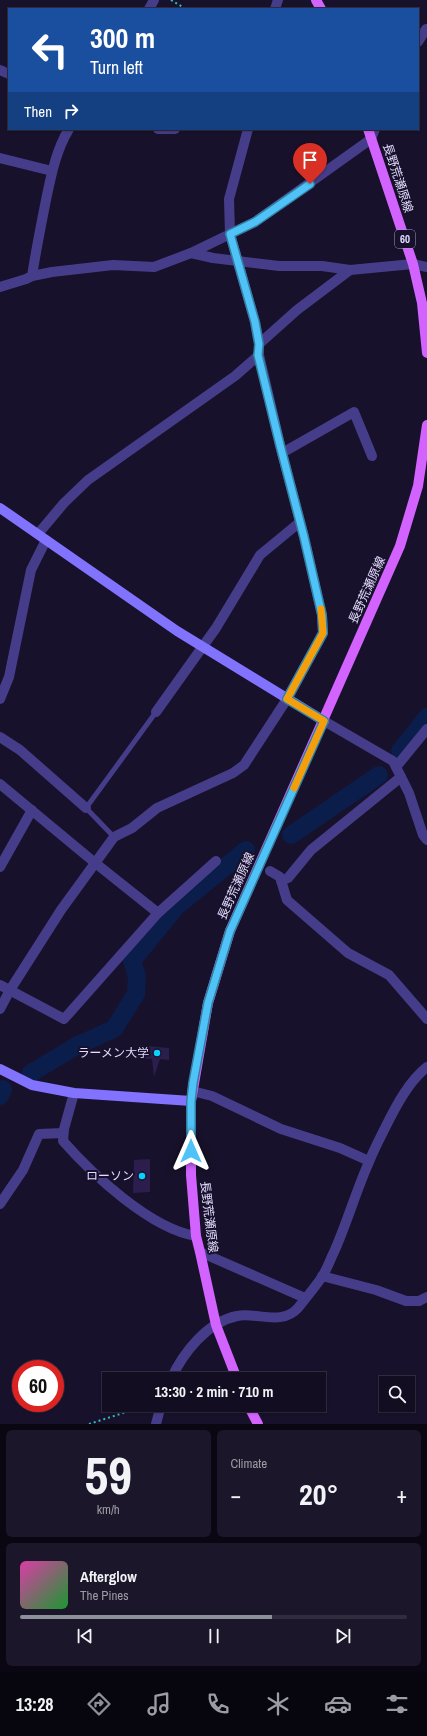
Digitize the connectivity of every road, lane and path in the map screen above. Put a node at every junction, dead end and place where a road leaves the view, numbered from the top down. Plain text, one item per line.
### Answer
1 (171, 0) edge
2 (184, 8) edge
3 (426, 29) dead end
4 (419, 40) edge
5 (68, 130) edge
6 (248, 130) edge
7 (371, 132) edge
8 (0, 158) edge
9 (52, 171) junction
10 (230, 234) junction
11 (191, 253) junction
12 (237, 260) junction
13 (413, 264) junction
14 (427, 267) edge
15 (350, 270) junction
16 (32, 276) junction
17 (0, 287) edge
18 (259, 350) junction
19 (427, 353) edge
20 (427, 425) edge
21 (282, 453) junction
22 (372, 456) dead end
23 (0, 508) edge
24 (300, 522) junction
25 (42, 537) junction
26 (202, 646) junction
27 (0, 699) edge
28 (287, 699) junction
29 (156, 712) joint
30 (324, 721) junction
31 (427, 729) edge
32 (0, 737) edge
33 (396, 767) junction
34 (401, 777) junction
35 (0, 784) edge
36 (86, 808) junction
37 (32, 810) junction
38 (114, 837) junction
39 (426, 837) edge
40 (216, 861) dead end
41 (94, 862) junction
42 (0, 867) edge
43 (270, 871) dead end
44 (281, 881) junction
45 (158, 913) junction
46 (0, 985) edge
47 (10, 990) junction
48 (0, 1009) edge
49 (427, 1019) edge
50 (427, 1067) edge
51 (0, 1069) edge
52 (74, 1093) junction
53 (191, 1096) junction
54 (63, 1133) junction
55 (369, 1161) junction
56 (0, 1204) edge
57 (196, 1236) junction
58 (200, 1252) junction
59 (322, 1276) junction
60 (427, 1297) edge
61 (305, 1298) junction
62 (216, 1325) junction
63 (174, 1372) edge
64 (233, 1372) edge
65 (126, 1412) edge
66 (159, 1412) edge
67 (252, 1412) edge
68 (89, 1424) edge
69 (156, 1424) edge
70 (258, 1424) edge

1 - 2 path
3 - 4 street
5 - 9 street
6 - 10 street
7 - 10 street
7 - 13 main road, 長野荒瀬原線 / 60
8 - 9 street
9 - 16 street
10 - 11 street
10 - 12 street
11 - 12 street
11 - 16 street
12 - 15 street
12 - 18 street
13 - 14 street
13 - 15 street
13 - 19 main road, 長野荒瀬原線 / 60
15 - 18 street
16 - 17 street
18 - 21 street
18 - 25 street
20 - 30 main road, 長野荒瀬原線
21 - 22 street
21 - 24 street
23 - 25 street
24 - 26 street
24 - 28 street
25 - 26 street
25 - 27 street
26 - 28 street
26 - 29 street
28 - 30 street
28 - 38 street
29 - 36 lane
30 - 33 street
30 - 53 main road, 長野荒瀬原線
31 - 33 street
32 - 36 street
33 - 34 street
34 - 39 street
34 - 44 street
35 - 37 street
36 - 38 lane
37 - 41 street
37 - 42 street
38 - 41 street
40 - 45 street
41 - 45 street
41 - 47 street
43 - 44 street
44 - 49 street
45 - 47 street
46 - 47 street
47 - 48 street
50 - 55 street
51 - 52 street
52 - 53 street
52 - 54 street
53 - 55 street
53 - 57 main road, 長野荒瀬原線
54 - 56 street
54 - 57 street
55 - 59 street
57 - 58 main road, 長野荒瀬原線
58 - 61 street
58 - 62 main road, 長野荒瀬原線
59 - 60 street
59 - 61 street
61 - 62 street
62 - 63 street
62 - 64 main road, 長野荒瀬原線
65 - 68 path
66 - 69 street
67 - 70 main road

